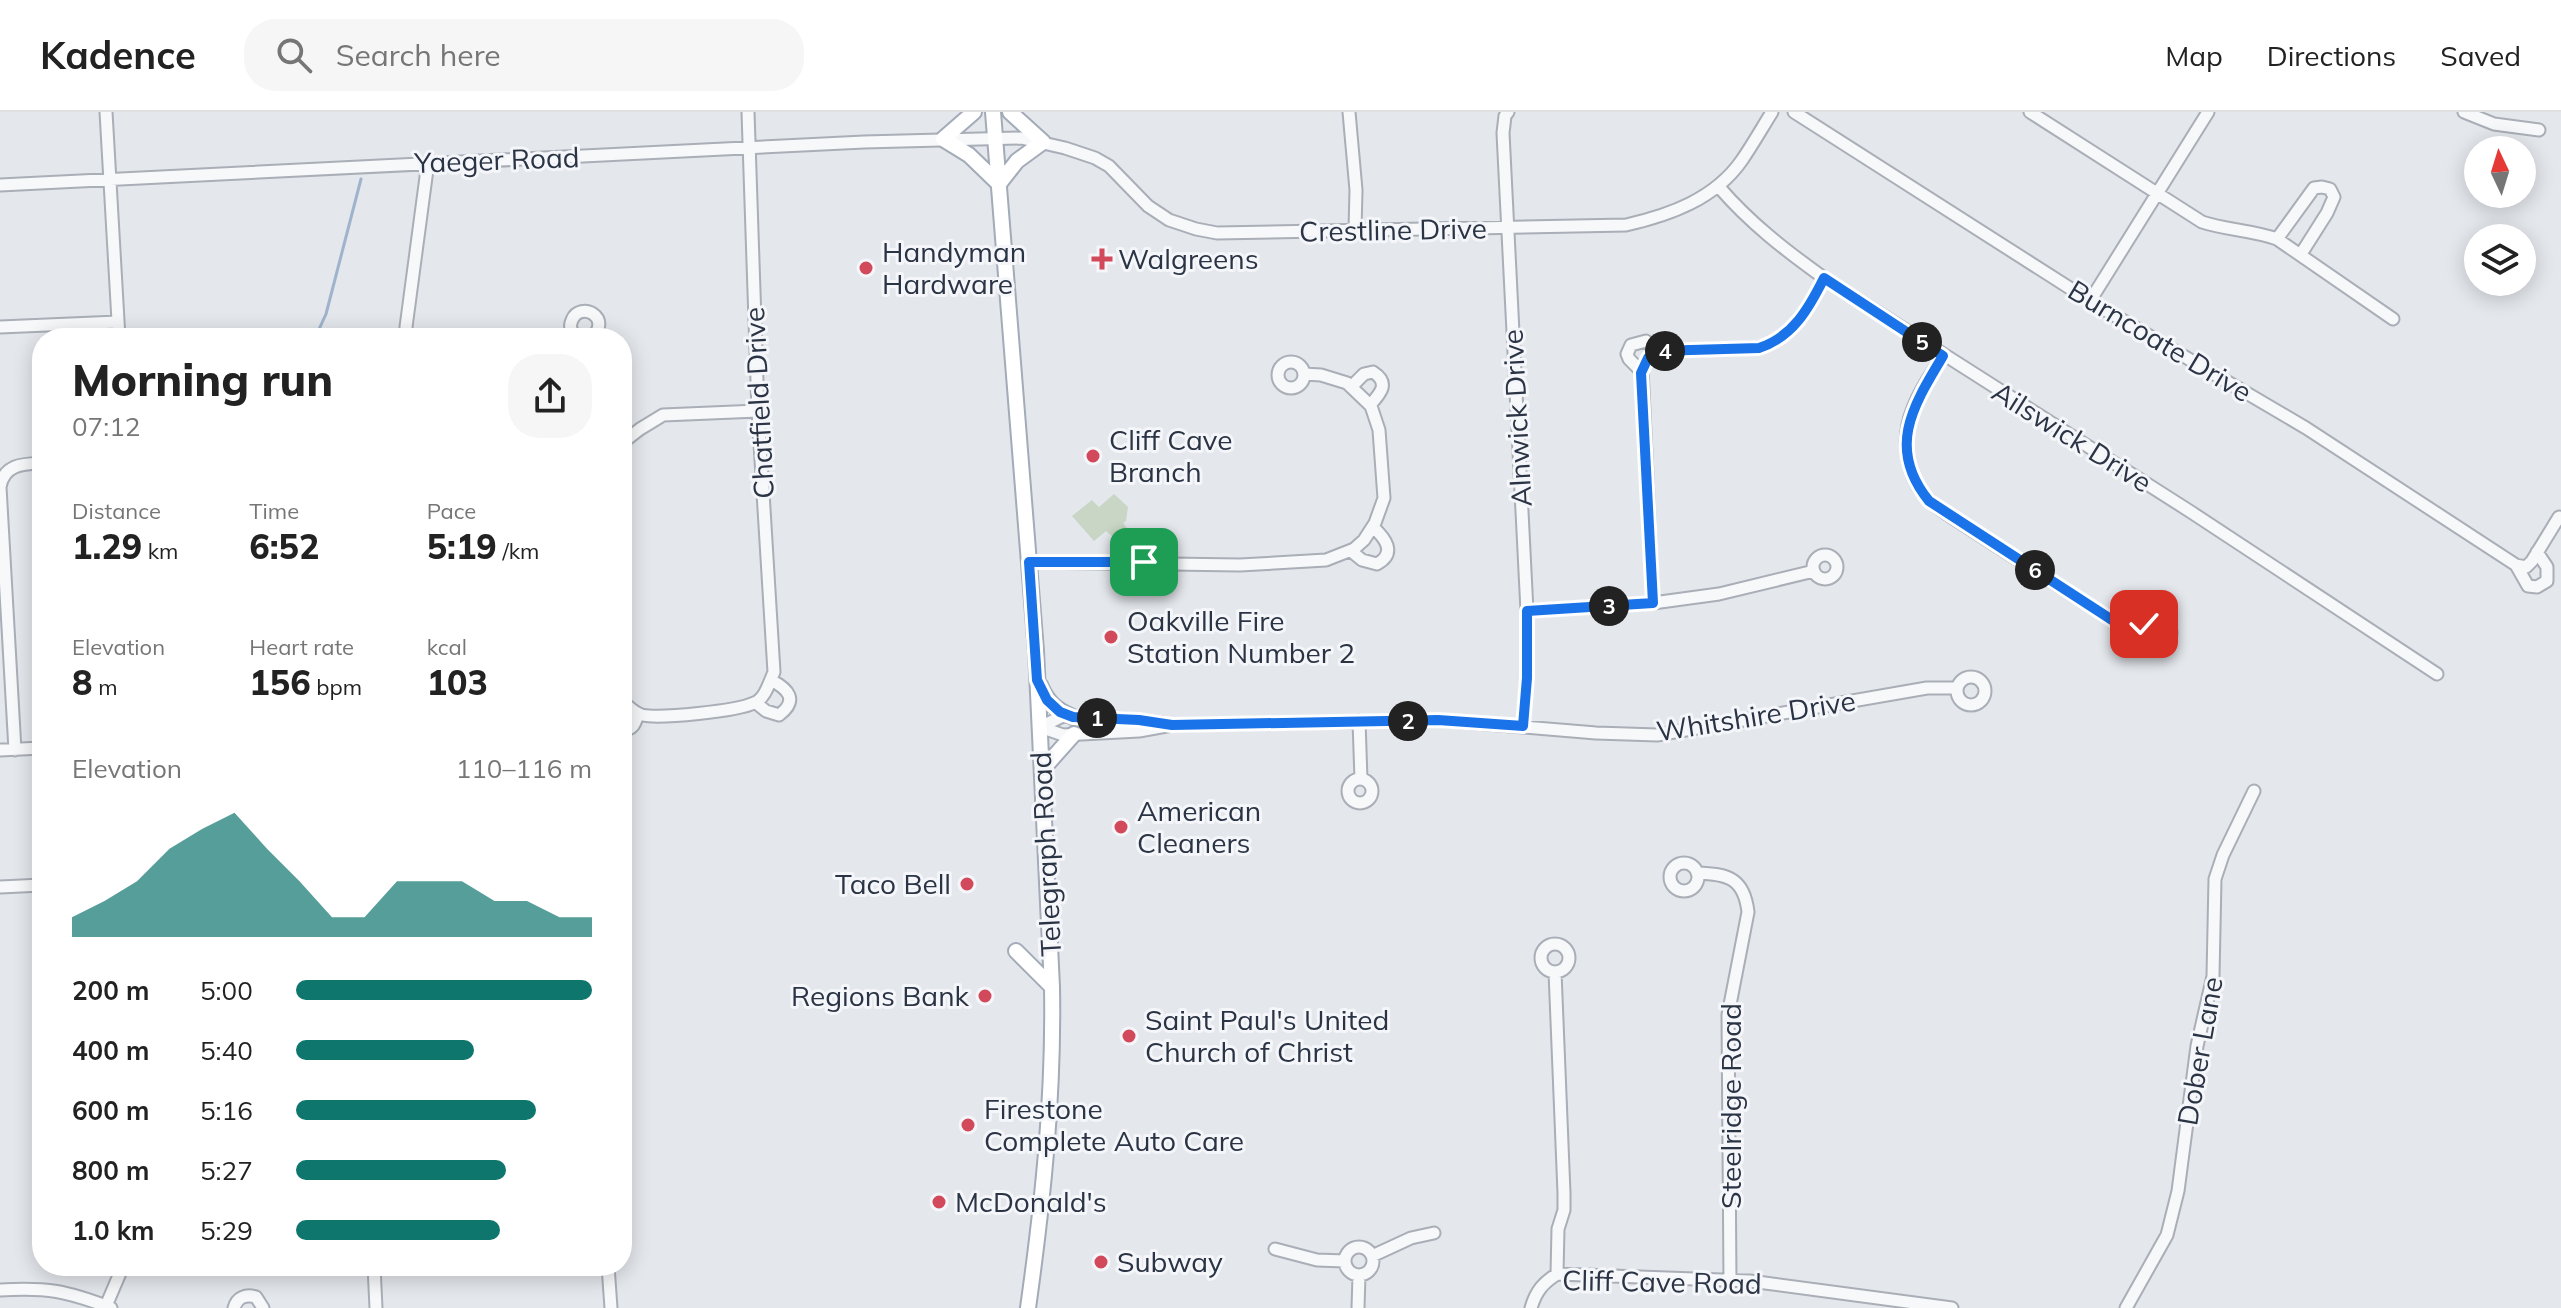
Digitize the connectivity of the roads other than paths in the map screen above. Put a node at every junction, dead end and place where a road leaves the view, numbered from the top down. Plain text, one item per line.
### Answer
1 (106, 112) edge
2 (748, 112) edge
3 (974, 112) edge
4 (993, 112) edge
5 (1010, 112) edge
6 (1349, 112) edge
7 (1509, 112) edge
8 (1520, 112) edge
9 (1772, 112) edge
10 (1794, 112) edge
11 (2030, 112) edge
12 (2208, 112) edge
13 (2464, 112) edge
14 (2048, 117) edge
15 (2539, 130) dead end
16 (995, 137) junction
17 (943, 139) junction
18 (1043, 142) junction
19 (750, 148) junction
20 (428, 162) junction
21 (109, 179) junction
22 (999, 184) junction
23 (0, 185) edge
24 (1719, 187) junction
25 (2157, 194) junction
26 (1507, 227) junction
27 (1355, 229) junction
28 (2277, 239) junction
29 (2301, 254) junction
30 (1824, 278) junction
31 (2090, 301) junction
32 (2393, 319) dead end
33 (118, 322) junction
34 (0, 327) edge
35 (118, 328) edge
36 (406, 328) edge
37 (572, 328) edge
38 (598, 328) edge
39 (1658, 351) junction
40 (1943, 356) junction
41 (1641, 371) junction
42 (1304, 374) dead end
43 (1351, 387) junction
44 (1370, 405) junction
45 (758, 411) junction
46 (632, 435) edge
47 (32, 464) edge
48 (2559, 517) edge
49 (1373, 527) junction
50 (1351, 551) junction
51 (2537, 552) junction
52 (1029, 562) junction
53 (2521, 566) junction
54 (1814, 571) dead end
55 (1653, 603) junction
56 (1527, 611) junction
57 (2141, 633) dead end
58 (2437, 674) dead end
59 (1037, 680) junction
60 (768, 686) junction
61 (1956, 688) dead end
62 (756, 703) junction
63 (632, 709) edge
64 (638, 714) junction
65 (1073, 717) junction
66 (1359, 721) junction
67 (1172, 725) junction
68 (632, 726) edge
69 (1523, 726) junction
70 (1040, 727) junction
71 (1074, 734) junction
72 (32, 749) edge
73 (0, 750) edge
74 (15, 750) junction
75 (1042, 770) junction
76 (1361, 779) dead end
77 (2254, 791) dead end
78 (1697, 873) dead end
79 (32, 885) edge
80 (0, 887) edge
81 (1016, 951) dead end
82 (1555, 972) dead end
83 (1052, 987) junction
84 (1434, 1233) dead end
85 (1275, 1249) dead end
86 (1372, 1256) junction
87 (1345, 1261) junction
88 (1557, 1274) junction
89 (1359, 1275) junction
90 (119, 1276) edge
91 (374, 1276) edge
92 (609, 1276) edge
93 (1730, 1280) junction
94 (0, 1290) edge
95 (108, 1307) edge
96 (234, 1308) edge
97 (263, 1308) edge
98 (376, 1308) edge
99 (611, 1308) edge
100 (1028, 1308) edge
101 (1358, 1308) edge
102 (1531, 1308) edge
103 (1952, 1308) edge
104 (2126, 1308) edge

1 - 21 street
2 - 19 street, Chatfield Drive
3 - 17 main road
4 - 16 main road, Telegraph Road
5 - 18 main road
6 - 27 street
7 - 8 street, Alnwick Drive
7 - 26 street, Alnwick Drive
9 - 24 street, Crestline Drive
10 - 31 street, Burncoate Drive
11 - 14 street
12 - 25 street
13 - 15 street
14 - 25 street
16 - 17 street, Yaeger Road
16 - 18 street, Crestline Drive
16 - 22 main road, Telegraph Road
17 - 19 street, Yaeger Road
17 - 22 main road
18 - 22 main road
18 - 27 street, Crestline Drive
19 - 20 street, Yaeger Road
19 - 45 street, Chatfield Drive
20 - 21 street, Yaeger Road
20 - 36 street
21 - 23 street, Yaeger Road
21 - 33 street
22 - 52 main road, Telegraph Road
24 - 26 street, Crestline Drive
24 - 30 street, Ailswick Drive
25 - 28 street
25 - 31 street
26 - 27 street, Crestline Drive
26 - 56 street, Alnwick Drive
28 - 29 street
28 - 29 street
29 - 32 street
30 - 39 street
30 - 40 street, Ailswick Drive
31 - 53 street, Burncoate Drive
33 - 34 street
33 - 35 street
37 - 38 street
39 - 41 street
39 - 41 street
40 - 57 street
40 - 58 street, Ailswick Drive
41 - 55 street
42 - 43 street
43 - 44 street
43 - 44 street
44 - 49 street
45 - 46 street
45 - 60 street, Chatfield Drive
47 - 74 street
48 - 51 street
49 - 50 street
49 - 50 street
50 - 52 street
51 - 53 street
51 - 53 street, Burncoate Drive
52 - 59 main road, Telegraph Road
54 - 55 street
55 - 56 street
56 - 69 street, Alnwick Drive
59 - 65 main road
59 - 70 main road, Telegraph Road
60 - 62 street
60 - 62 street
61 - 69 street, Whitshire Drive
62 - 64 street
63 - 64 street
64 - 68 street
65 - 67 street, Whitshire Drive
65 - 70 street, Whitshire Drive
66 - 67 street, Whitshire Drive
66 - 69 street, Whitshire Drive
66 - 76 street
67 - 71 street, Whitshire Drive
70 - 71 street, Whitshire Drive
70 - 75 main road, Telegraph Road
71 - 75 main road
72 - 74 street
73 - 74 street
75 - 83 main road, Telegraph Road
77 - 104 street, Dober Lane
78 - 93 street, Steelridge Road
79 - 80 street
81 - 83 main road
82 - 88 street
83 - 100 main road, Telegraph Road
84 - 86 street
85 - 87 street
86 - 87 street
86 - 89 street
87 - 89 street
88 - 93 street, Cliff Cave Road
88 - 102 street, Cliff Cave Road
89 - 101 street
90 - 95 street
91 - 98 street
92 - 99 street
93 - 103 street, Cliff Cave Road
94 - 95 street
96 - 97 street

